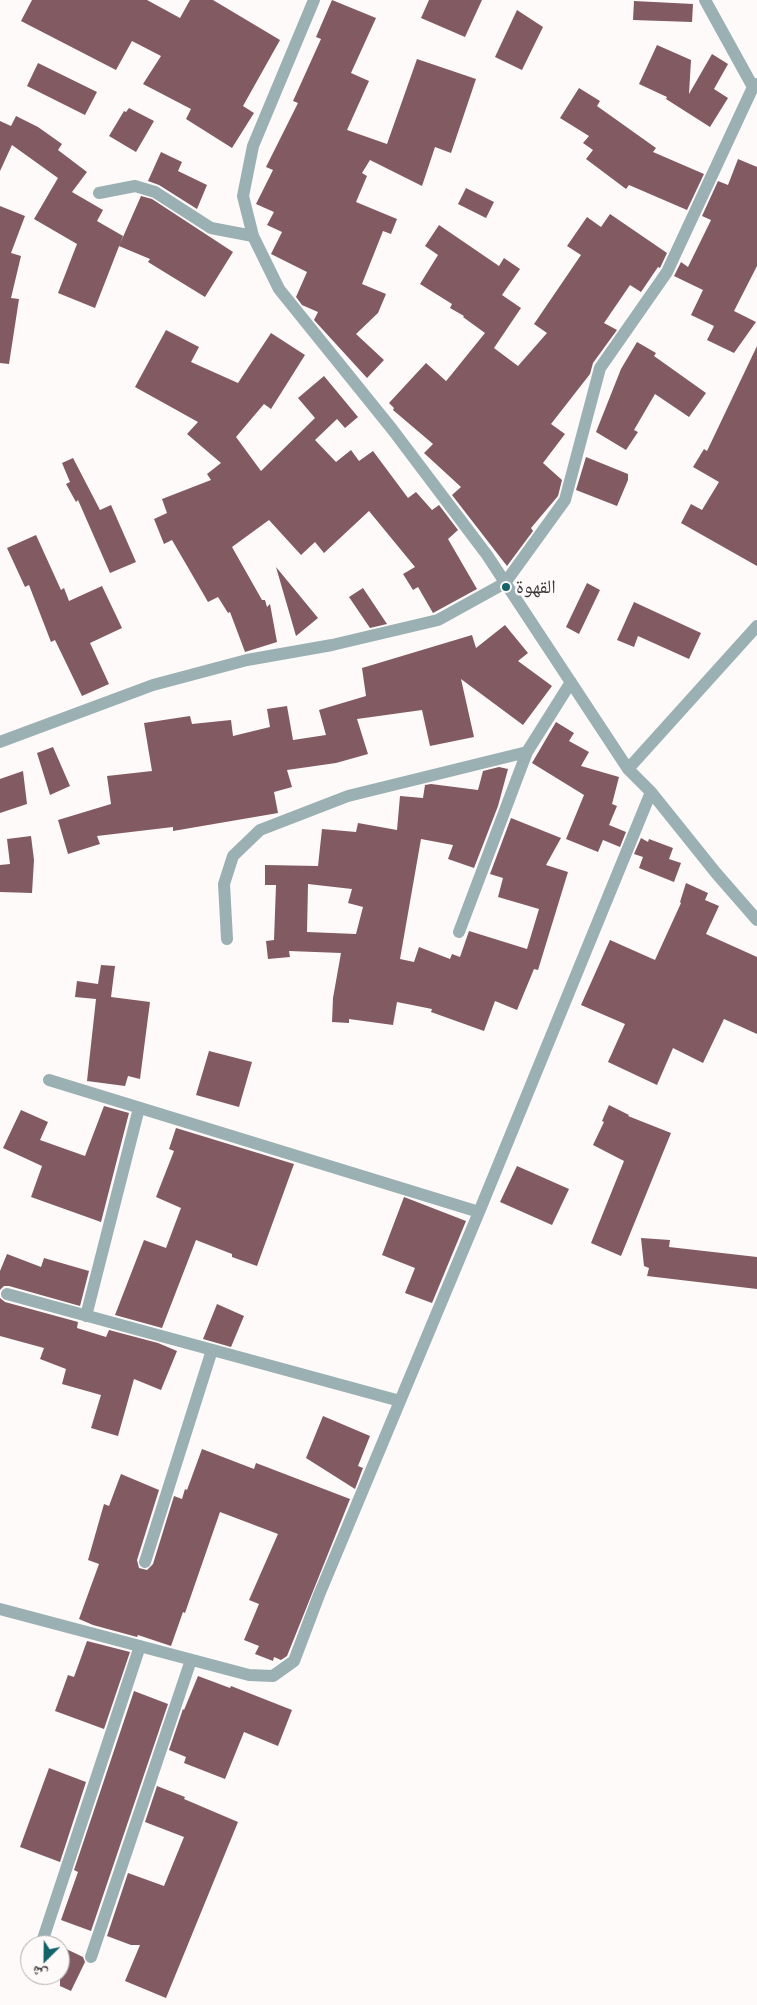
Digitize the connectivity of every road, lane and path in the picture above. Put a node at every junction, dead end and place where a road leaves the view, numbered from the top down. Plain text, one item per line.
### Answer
1 (314, 0) edge
2 (705, 0) edge
3 (755, 85) edge
4 (99, 193) dead end
5 (253, 236) junction
6 (505, 584) junction
7 (757, 626) edge
8 (572, 682) junction
9 (0, 742) edge
10 (527, 752) junction
11 (628, 769) junction
12 (651, 792) junction
13 (757, 920) edge
14 (459, 932) dead end
15 (227, 939) dead end
16 (49, 1080) dead end
17 (139, 1108) junction
18 (479, 1212) junction
19 (7, 1294) dead end
20 (86, 1316) junction
21 (212, 1350) junction
22 (400, 1401) junction
23 (146, 1562) dead end
24 (0, 1608) edge
25 (140, 1646) junction
26 (191, 1660) junction
27 (44, 1935) edge
28 (91, 1957) dead end

1 - 5 street
2 - 3 street
3 - 6 street
4 - 5 street
5 - 6 street
6 - 8 street
6 - 9 street
7 - 11 street
8 - 10 street
8 - 11 street
10 - 14 street
10 - 15 street
11 - 12 street
12 - 13 street
12 - 18 street
16 - 17 street
17 - 18 street
17 - 20 street
18 - 22 street
19 - 20 street
20 - 21 street
21 - 22 street
21 - 23 street
22 - 26 street
24 - 25 street
25 - 26 street
25 - 27 street
26 - 28 street

